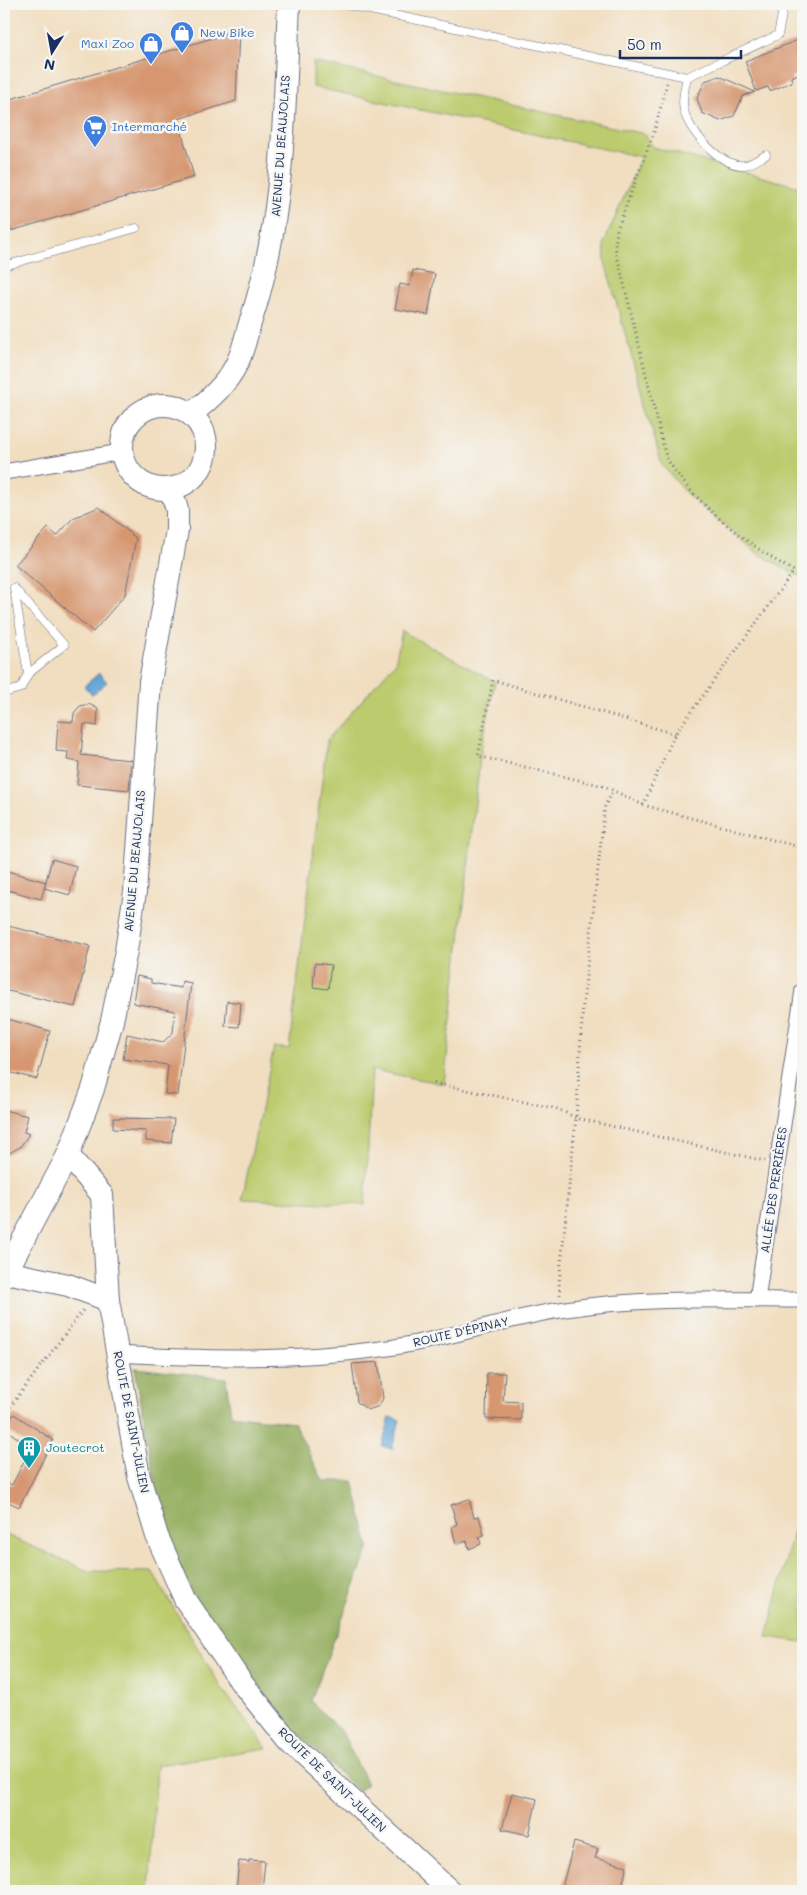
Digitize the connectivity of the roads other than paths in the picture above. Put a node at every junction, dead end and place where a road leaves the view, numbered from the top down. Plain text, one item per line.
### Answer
1 (289, 4) edge
2 (342, 4) edge
3 (784, 4) edge
4 (687, 77) junction
5 (766, 155) dead end
6 (136, 228) dead end
7 (4, 266) edge
8 (192, 414) junction
9 (121, 452) junction
10 (4, 472) edge
11 (171, 490) junction
12 (28, 674) junction
13 (4, 693) edge
14 (803, 990) edge
15 (68, 1155) junction
16 (5, 1273) edge
17 (101, 1298) junction
18 (757, 1300) junction
19 (803, 1300) edge
20 (118, 1354) junction
21 (450, 1891) edge

1 - 8 main road, AVENUE DU BEAUJOLAIS
2 - 4 lane
3 - 4 lane
4 - 5 lane
6 - 7 lane
8 - 9 main road
8 - 11 main road
9 - 10 street
9 - 11 main road
11 - 15 main road, AVENUE DU BEAUJOLAIS
12 - 12 lane
12 - 13 lane
14 - 18 street, ALLÉE DES PERRIÈRES
15 - 16 main road, AVENUE DU BEAUJOLAIS
15 - 17 main road, ROUTE DE SAINT-JULIEN
16 - 17 main road
17 - 20 main road, ROUTE DE SAINT-JULIEN
18 - 19 street, ROUTE D'ÉPINAY
18 - 20 street, ROUTE D'ÉPINAY
20 - 21 main road, ROUTE DE SAINT-JULIEN

